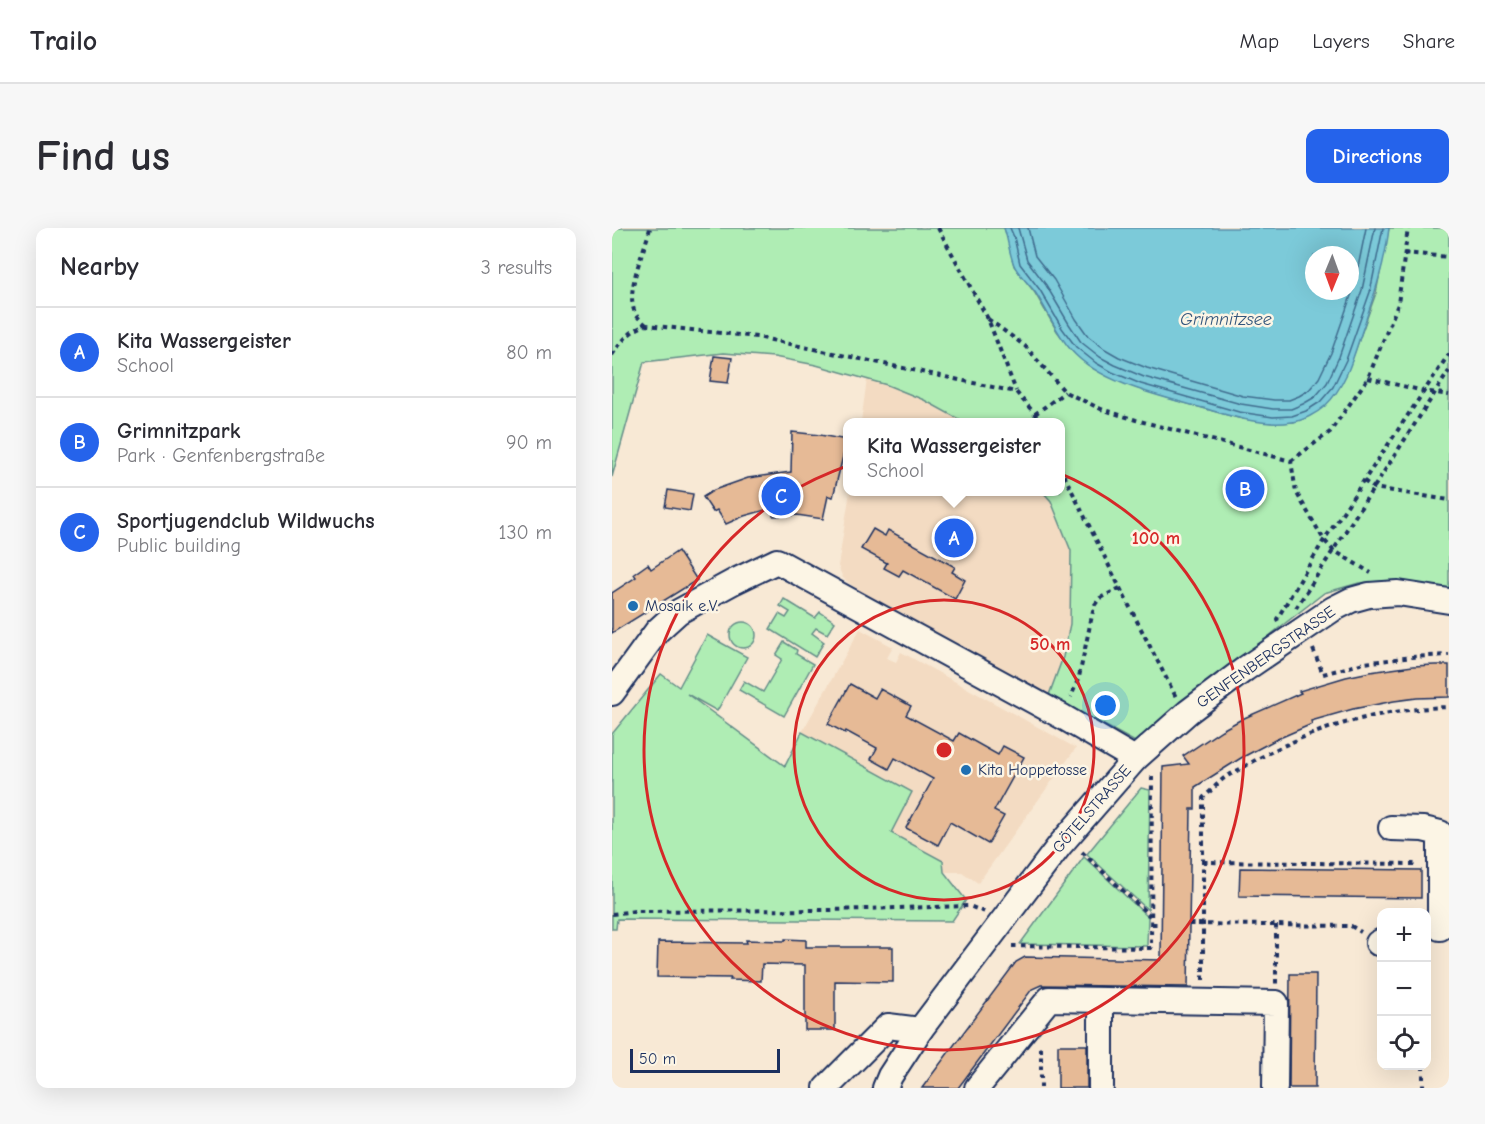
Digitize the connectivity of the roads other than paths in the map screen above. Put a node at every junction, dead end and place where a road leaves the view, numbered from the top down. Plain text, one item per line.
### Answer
1 (1449, 601) edge
2 (612, 693) edge
3 (1144, 764) junction
4 (1391, 828) dead end
5 (1439, 928) edge
6 (1101, 1000) junction
7 (920, 1030) junction
8 (826, 1088) edge
9 (885, 1088) edge
10 (977, 1088) edge
11 (1101, 1088) edge
12 (1275, 1088) edge

1 - 3 street, GENFENBERGSTRASSE
2 - 3 street, GÖTELSTRASSE
3 - 7 street, GÖTELSTRASSE
4 - 5 street
6 - 10 street
6 - 11 street
6 - 12 street
7 - 8 street
7 - 9 street, GÖTELSTRASSE

